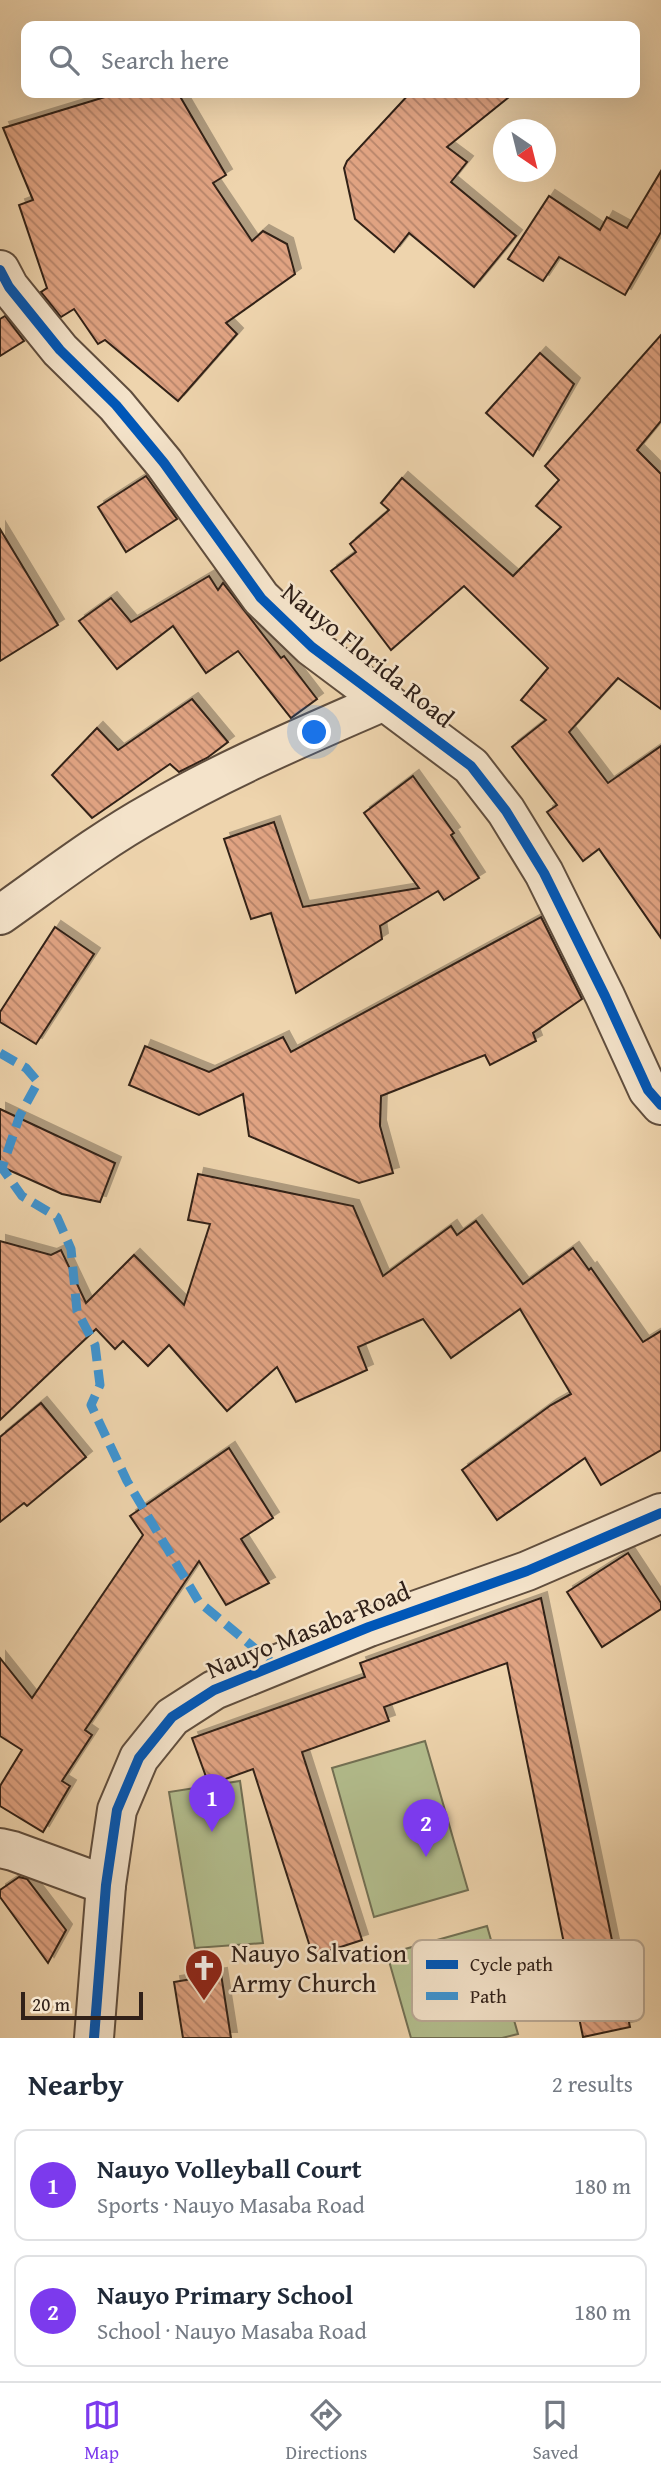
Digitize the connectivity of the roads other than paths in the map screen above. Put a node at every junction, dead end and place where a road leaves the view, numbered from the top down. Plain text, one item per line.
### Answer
1 (0, 270) edge
2 (384, 701) junction
3 (0, 915) edge
4 (661, 1105) edge
5 (661, 1513) edge
6 (0, 1848) edge
7 (106, 1885) junction
8 (94, 2038) edge

1 - 2 street, Nauyo Florida Road
2 - 3 street
2 - 4 street, Nauyo Florida Road
5 - 7 street, Nauyo Masaba Road
6 - 7 street
7 - 8 street, Nauyo Masaba Road

